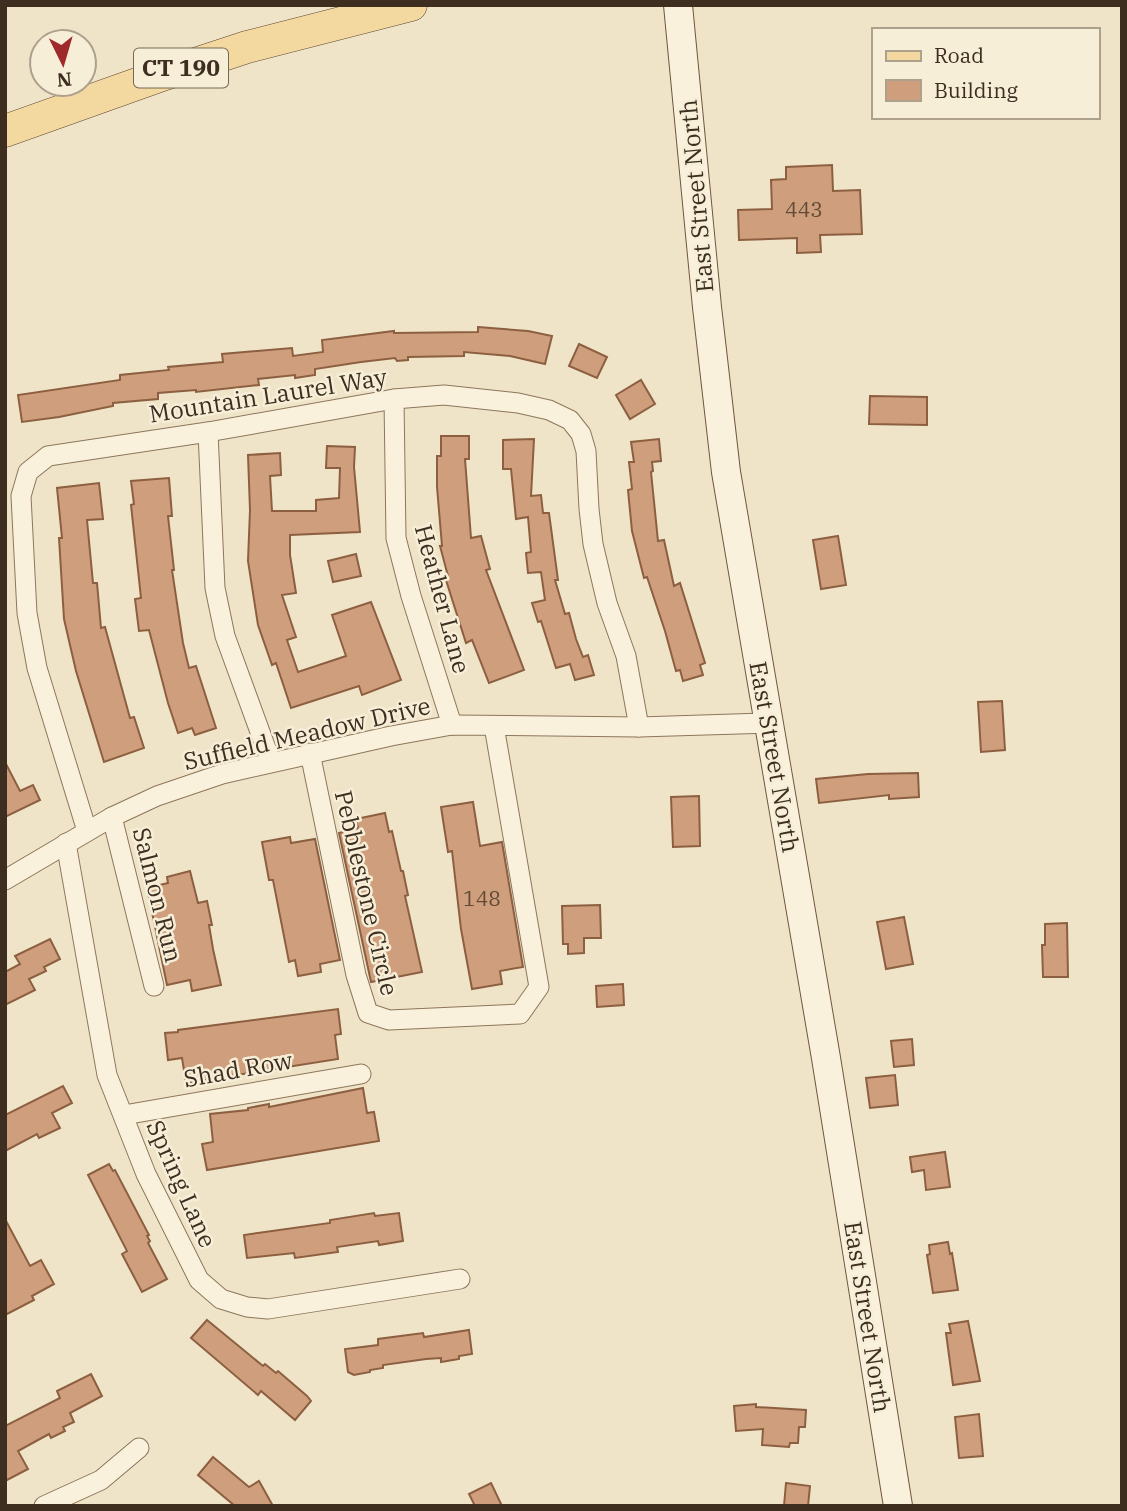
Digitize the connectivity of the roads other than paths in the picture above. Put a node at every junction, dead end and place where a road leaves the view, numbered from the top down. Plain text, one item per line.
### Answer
1 (411, 5) edge
2 (678, 5) edge
3 (5, 131) edge
4 (394, 399) junction
5 (208, 432) junction
6 (768, 723) junction
7 (452, 725) junction
8 (494, 726) junction
9 (639, 727) junction
10 (310, 753) junction
11 (271, 762) junction
12 (112, 817) junction
13 (87, 831) junction
14 (66, 843) junction
15 (5, 880) edge
16 (154, 986) dead end
17 (361, 1074) dead end
18 (124, 1115) junction
19 (460, 1279) dead end
20 (139, 1448) dead end
21 (44, 1506) edge
22 (898, 1506) edge

1 - 3 main road, CT 190
2 - 6 main road, East Street North
4 - 5 street, Mountain Laurel Way
4 - 7 street, Heather Lane
4 - 9 street, Mountain Laurel Way
5 - 11 street
5 - 13 street, Mountain Laurel Way
6 - 9 street, Suffield Meadow Drive
6 - 22 main road, East Street North
7 - 8 street, Suffield Meadow Drive
7 - 10 street, Suffield Meadow Drive
8 - 9 street, Suffield Meadow Drive
8 - 10 street, Pebblestone Circle
10 - 11 street, Suffield Meadow Drive
11 - 12 street, Suffield Meadow Drive
12 - 13 street, Suffield Meadow Drive
12 - 16 street, Salmon Run
13 - 14 street, Suffield Meadow Drive
14 - 15 street, Suffield Meadow Drive
14 - 18 street, Spring Lane
17 - 18 street, Shad Row
18 - 19 street, Spring Lane
20 - 21 street

